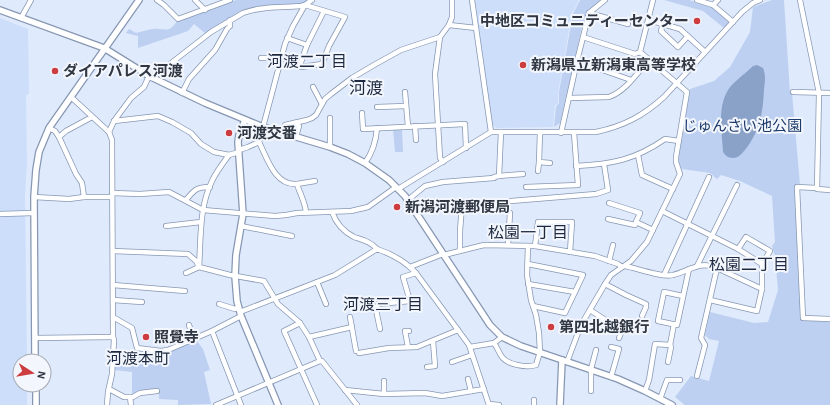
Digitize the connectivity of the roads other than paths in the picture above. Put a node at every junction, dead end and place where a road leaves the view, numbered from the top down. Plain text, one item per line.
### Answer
1 (31, 0) edge
2 (139, 0) edge
3 (156, 0) edge
4 (195, 0) edge
5 (230, 0) edge
6 (312, 0) edge
7 (452, 0) edge
8 (472, 0) edge
9 (605, 0) edge
10 (653, 0) edge
11 (696, 0) edge
12 (718, 0) edge
13 (760, 0) edge
14 (800, 0) edge
15 (305, 5) junction
16 (713, 5) junction
17 (0, 10) edge
18 (205, 10) junction
19 (324, 11) junction
20 (590, 13) junction
21 (21, 18) junction
22 (230, 20) junction
23 (649, 20) junction
24 (732, 22) junction
25 (663, 23) junction
26 (628, 24) dead end
27 (450, 25) junction
28 (476, 28) junction
29 (688, 36) junction
30 (440, 37) junction
31 (583, 37) junction
32 (287, 38) junction
33 (307, 45) junction
34 (104, 48) junction
35 (640, 52) junction
36 (705, 52) junction
37 (261, 58) dead end
38 (282, 58) junction
39 (649, 60) junction
40 (577, 61) junction
41 (150, 77) junction
42 (631, 80) junction
43 (677, 83) junction
44 (313, 87) dead end
45 (405, 92) dead end
46 (793, 92) dead end
47 (182, 93) junction
48 (819, 93) junction
49 (830, 93) edge
50 (70, 97) junction
51 (569, 98) junction
52 (322, 104) junction
53 (406, 106) junction
54 (377, 107) dead end
55 (362, 113) dead end
56 (92, 117) junction
57 (330, 118) dead end
58 (245, 120) junction
59 (114, 121) junction
60 (294, 123) junction
61 (438, 124) junction
62 (408, 126) junction
63 (415, 126) junction
64 (263, 127) junction
65 (49, 128) junction
66 (377, 128) junction
67 (109, 132) junction
68 (491, 132) junction
69 (501, 132) junction
70 (540, 132) junction
71 (562, 132) junction
72 (283, 133) junction
73 (574, 133) junction
74 (60, 137) junction
75 (296, 137) junction
76 (416, 140) dead end
77 (679, 141) junction
78 (259, 142) junction
79 (330, 147) junction
80 (466, 148) junction
81 (239, 151) junction
82 (229, 155) junction
83 (638, 155) junction
84 (443, 162) junction
85 (539, 162) junction
86 (365, 163) junction
87 (550, 163) dead end
88 (604, 164) junction
89 (576, 166) junction
90 (538, 171) dead end
91 (523, 174) dead end
92 (499, 176) junction
93 (709, 177) dead end
94 (315, 181) dead end
95 (297, 184) junction
96 (737, 185) dead end
97 (210, 186) junction
98 (526, 187) dead end
99 (397, 188) junction
100 (817, 188) junction
101 (673, 189) junction
102 (830, 190) edge
103 (112, 195) junction
104 (34, 197) junction
105 (84, 197) junction
106 (186, 200) junction
107 (408, 200) junction
108 (609, 203) dead end
109 (203, 210) junction
110 (662, 211) junction
111 (306, 212) junction
112 (332, 212) junction
113 (34, 213) junction
114 (510, 213) dead end
115 (0, 214) edge
116 (242, 214) junction
117 (608, 218) dead end
118 (201, 222) junction
119 (636, 222) junction
120 (687, 223) junction
121 (166, 226) dead end
122 (242, 226) junction
123 (653, 230) junction
124 (292, 236) dead end
125 (712, 236) junction
126 (508, 245) junction
127 (613, 245) dead end
128 (528, 246) junction
129 (535, 246) junction
130 (377, 249) junction
131 (738, 249) junction
132 (113, 251) junction
133 (460, 251) junction
134 (570, 252) junction
135 (444, 255) junction
136 (610, 261) junction
137 (528, 264) junction
138 (762, 264) junction
139 (624, 266) junction
140 (698, 266) junction
141 (199, 267) junction
142 (410, 267) junction
143 (717, 268) junction
144 (689, 269) junction
145 (186, 273) dead end
146 (416, 273) junction
147 (664, 275) junction
148 (236, 276) junction
149 (317, 282) junction
150 (528, 284) junction
151 (605, 284) junction
152 (113, 285) junction
153 (762, 289) junction
154 (185, 291) dead end
155 (575, 292) junction
156 (683, 296) junction
157 (275, 299) junction
158 (113, 300) junction
159 (710, 300) junction
160 (142, 302) dead end
161 (219, 304) dead end
162 (326, 304) dead end
163 (533, 306) junction
164 (590, 310) junction
165 (240, 312) junction
166 (830, 314) edge
167 (642, 316) dead end
168 (114, 317) junction
169 (350, 317) dead end
170 (830, 319) edge
171 (300, 323) junction
172 (674, 324) junction
173 (189, 325) dead end
174 (352, 327) junction
175 (380, 328) dead end
176 (458, 330) junction
177 (212, 331) junction
178 (409, 331) dead end
179 (309, 336) junction
180 (113, 337) junction
181 (502, 337) junction
182 (35, 338) junction
183 (193, 338) junction
184 (619, 338) dead end
185 (433, 341) junction
186 (494, 342) junction
187 (670, 345) junction
188 (408, 347) junction
189 (470, 347) junction
190 (611, 347) dead end
191 (596, 350) dead end
192 (540, 352) junction
193 (35, 353) edge
194 (472, 355) junction
195 (320, 361) junction
196 (565, 361) junction
197 (452, 362) dead end
198 (668, 362) dead end
199 (427, 367) dead end
200 (301, 369) junction
201 (591, 369) junction
202 (697, 376) dead end
203 (611, 377) junction
204 (468, 379) dead end
205 (680, 380) dead end
206 (384, 381) dead end
207 (268, 382) junction
208 (109, 389) junction
209 (484, 389) junction
210 (345, 390) junction
211 (157, 391) dead end
212 (471, 391) junction
213 (591, 391) dead end
214 (645, 391) junction
215 (36, 393) edge
216 (384, 394) junction
217 (237, 395) junction
218 (130, 397) junction
219 (660, 399) junction
220 (489, 404) edge
221 (36, 405) edge
222 (107, 405) edge
223 (131, 405) edge
224 (216, 405) edge
225 (241, 405) edge
226 (278, 405) edge
227 (317, 405) edge
228 (357, 405) edge
229 (498, 405) edge
230 (560, 405) edge
231 (672, 405) edge

1 - 21 street
2 - 34 street
3 - 18 street
4 - 18 street
5 - 18 street
6 - 15 street
7 - 27 street
8 - 28 street
9 - 20 street
10 - 23 street
11 - 16 street
12 - 16 street
13 - 24 street
14 - 48 street
15 - 19 street
15 - 22 street
15 - 32 street
16 - 24 street
17 - 21 street
19 - 33 street
19 - 33 street
20 - 26 street
20 - 31 street
21 - 34 street
22 - 41 street
22 - 47 street
23 - 25 street
23 - 35 street
24 - 36 street
25 - 29 street
25 - 29 street
27 - 28 street
27 - 30 street
28 - 68 street
29 - 36 street
30 - 52 street
30 - 61 street
31 - 35 street
31 - 40 street
32 - 33 street
32 - 38 street
34 - 41 street
34 - 50 street
35 - 39 street
36 - 43 street
37 - 38 street
38 - 64 street
39 - 42 street
39 - 43 street
40 - 42 street
40 - 51 street
41 - 47 street
41 - 59 street
42 - 51 street
43 - 73 street
43 - 77 street
44 - 52 street
45 - 53 street
46 - 48 street
47 - 58 street
48 - 49 street
48 - 100 street
50 - 56 street
50 - 65 street
51 - 71 street
52 - 60 street
53 - 54 street
53 - 62 street
55 - 66 street
56 - 67 street
56 - 74 street
57 - 79 street
58 - 64 street
58 - 81 street
59 - 67 street
59 - 82 street
60 - 72 street
60 - 75 street
61 - 63 street
61 - 80 street
61 - 84 street
62 - 63 street
62 - 66 street
63 - 76 street
64 - 72 street
64 - 78 street
65 - 74 street
65 - 104 street
66 - 86 street
67 - 103 street
68 - 69 street
68 - 80 street
69 - 70 street
69 - 92 street
70 - 71 street
70 - 85 street
71 - 73 street
72 - 75 street
73 - 89 street
74 - 105 street
75 - 79 street
77 - 83 street
77 - 101 street
78 - 81 street
78 - 95 street
79 - 86 street
80 - 84 street
81 - 82 street
81 - 116 street
82 - 97 street
83 - 88 street
83 - 101 street
84 - 99 street
85 - 87 street
85 - 90 street
86 - 99 street
88 - 89 street
88 - 133 street
89 - 98 street
91 - 92 street
92 - 107 street
93 - 120 street
94 - 95 street
95 - 111 street
96 - 125 street
97 - 106 street
97 - 109 street
99 - 107 street
99 - 112 street
100 - 102 street
100 - 170 street
101 - 110 street
103 - 105 street
103 - 106 street
103 - 132 street
104 - 105 street
104 - 113 street
106 - 109 street
107 - 135 street
108 - 119 street
109 - 116 street
109 - 118 street
110 - 120 street
110 - 123 street
111 - 112 street
111 - 116 street
112 - 130 street
113 - 115 street
113 - 182 street
114 - 126 street
116 - 122 street
117 - 119 street
118 - 121 street
118 - 141 street
119 - 123 street
120 - 125 street
120 - 147 street
122 - 124 street
122 - 148 street
123 - 139 street
125 - 131 street
125 - 140 street
126 - 128 street
126 - 133 street
127 - 136 street
128 - 129 street
128 - 137 street
129 - 134 street
129 - 134 street
130 - 142 street
130 - 149 street
131 - 138 street
131 - 138 street
132 - 141 street
132 - 152 street
133 - 135 street
134 - 136 street
135 - 142 street
135 - 181 street
136 - 139 street
137 - 150 street
137 - 155 street
138 - 153 street
139 - 147 street
139 - 151 street
140 - 143 street
140 - 144 street
141 - 145 street
141 - 148 street
142 - 146 street
143 - 153 street
143 - 159 street
144 - 147 street
144 - 156 street
146 - 175 street
146 - 176 street
148 - 157 street
148 - 165 street
149 - 157 street
149 - 162 street
150 - 155 street
150 - 163 street
151 - 164 street
151 - 167 street
152 - 154 street
152 - 158 street
153 - 159 street
155 - 163 street
156 - 172 street
156 - 172 street
157 - 165 street
157 - 171 street
158 - 160 street
158 - 168 street
159 - 202 street
161 - 165 street
163 - 192 street
164 - 184 street
164 - 196 street
165 - 177 street
165 - 207 street
166 - 170 street
168 - 180 street
168 - 183 street
169 - 174 street
171 - 179 street
171 - 200 street
172 - 187 street
173 - 183 street
174 - 179 street
174 - 188 street
176 - 185 street
176 - 189 street
177 - 183 street
177 - 217 street
178 - 188 street
179 - 195 street
180 - 182 street
180 - 208 street
181 - 186 street
181 - 192 street
182 - 193 street
185 - 188 street
185 - 199 street
186 - 189 street
186 - 192 street
187 - 198 street
187 - 214 street
189 - 194 street
190 - 203 street
191 - 201 street
192 - 196 street
194 - 197 street
194 - 209 street
195 - 200 street
195 - 210 street
196 - 201 street
196 - 230 street
200 - 207 street
200 - 227 street
201 - 203 street
201 - 213 street
203 - 214 street
204 - 212 street
205 - 219 street
206 - 216 street
207 - 217 street
207 - 226 street
208 - 218 street
208 - 222 street
209 - 212 street
209 - 220 street
210 - 216 street
210 - 228 street
211 - 218 street
212 - 216 street
214 - 219 street
215 - 221 street
217 - 224 street
217 - 225 street
218 - 223 street
219 - 231 street
220 - 229 street

